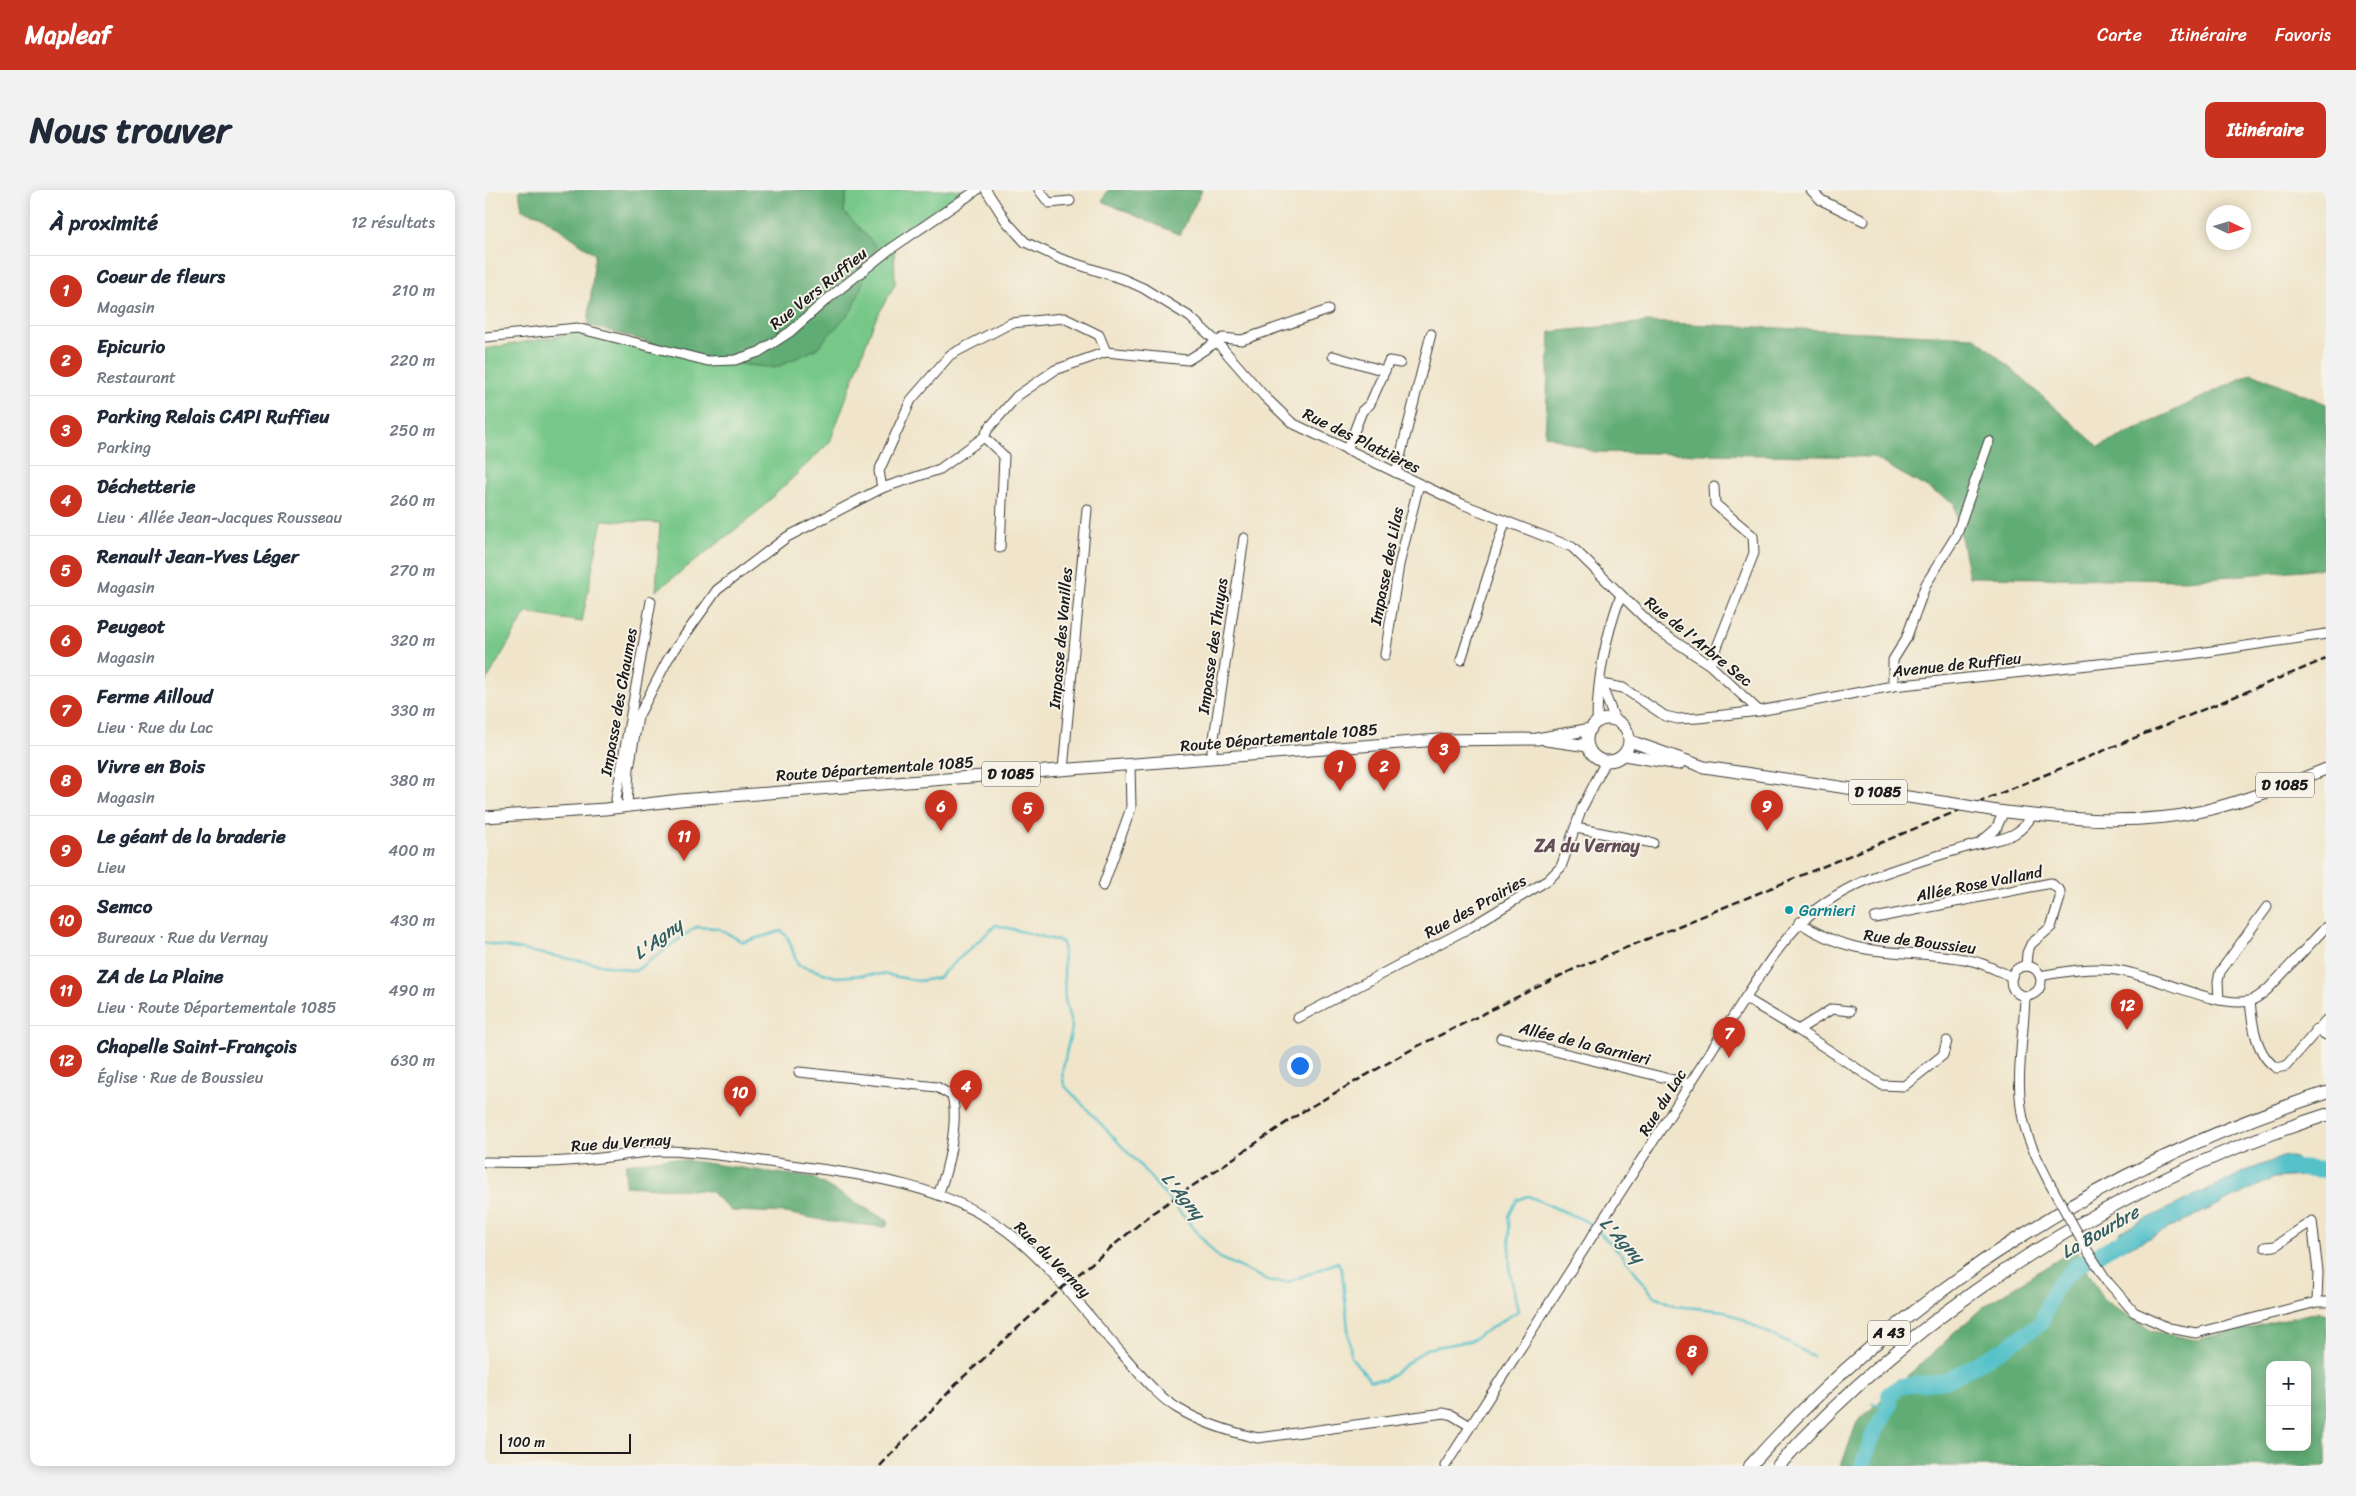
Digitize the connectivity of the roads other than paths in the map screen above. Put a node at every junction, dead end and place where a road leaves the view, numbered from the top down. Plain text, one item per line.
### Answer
1 (977, 190) edge
2 (986, 190) edge
3 (1039, 190) edge
4 (1811, 190) edge
5 (1070, 201) dead end
6 (1864, 222) dead end
7 (1329, 310) dead end
8 (1431, 334) dead end
9 (485, 337) edge
10 (1217, 342) junction
11 (1106, 352) junction
12 (1333, 356) dead end
13 (1400, 364) dead end
14 (1385, 371) junction
15 (985, 436) junction
16 (1989, 441) dead end
17 (1347, 450) junction
18 (1396, 473) junction
19 (1419, 484) junction
20 (1714, 487) dead end
21 (882, 488) junction
22 (1087, 509) dead end
23 (1505, 522) junction
24 (1243, 538) dead end
25 (1000, 548) dead end
26 (1621, 595) junction
27 (651, 601) dead end
28 (2326, 634) edge
29 (1385, 655) dead end
30 (1461, 660) dead end
31 (1710, 665) junction
32 (1601, 684) junction
33 (1893, 686) junction
34 (1759, 711) junction
35 (1615, 720) junction
36 (1594, 726) junction
37 (1537, 738) junction
38 (1629, 741) junction
39 (1588, 746) junction
40 (1624, 755) junction
41 (1211, 758) junction
42 (1606, 762) junction
43 (1130, 765) junction
44 (1704, 767) junction
45 (2326, 769) edge
46 (1063, 770) junction
47 (623, 807) junction
48 (2000, 811) junction
49 (2032, 815) junction
50 (485, 817) edge
51 (1576, 828) junction
52 (1653, 843) dead end
53 (1979, 844) junction
54 (1103, 886) dead end
55 (2267, 907) dead end
56 (1875, 918) dead end
57 (1799, 922) junction
58 (2326, 926) edge
59 (2026, 966) junction
60 (2012, 976) junction
61 (2040, 976) junction
62 (2025, 996) junction
63 (1745, 998) junction
64 (2219, 1000) junction
65 (2250, 1001) junction
66 (1850, 1011) dead end
67 (1298, 1018) dead end
68 (2326, 1020) edge
69 (2317, 1029) junction
70 (1798, 1030) junction
71 (2326, 1035) edge
72 (1501, 1038) dead end
73 (1947, 1041) dead end
74 (799, 1072) dead end
75 (1691, 1084) junction
76 (2326, 1093) edge
77 (2326, 1115) edge
78 (485, 1162) edge
79 (938, 1195) junction
80 (2265, 1247) dead end
81 (2321, 1302) edge
82 (1470, 1426) junction
83 (1445, 1466) edge
84 (1750, 1466) edge
85 (1777, 1466) edge

1 - 9 street, Rue Vers Ruffieu
2 - 10 street, Rue des Plattières
3 - 5 street
4 - 6 street
7 - 10 street
8 - 18 street
10 - 11 street
10 - 17 street, Rue des Plattières
11 - 15 street
11 - 21 street
12 - 14 street
13 - 14 street
14 - 17 street
15 - 21 street
15 - 25 street
16 - 33 street
17 - 18 street, Rue des Plattières
18 - 19 street, Rue des Plattières
19 - 23 street, Rue des Plattières
19 - 29 street, Impasse des Lilas
20 - 31 street
21 - 47 street
22 - 46 street, Impasse des Vanilles
23 - 26 street, Rue des Plattières
23 - 30 street
24 - 41 street, Impasse des Thuyas
26 - 31 street, Rue de l'Arbre Sec
26 - 32 street
27 - 47 street, Impasse des Chaumes
28 - 33 street, Avenue de Ruffieu
31 - 34 street, Rue de l'Arbre Sec
32 - 34 street, Avenue de Ruffieu
32 - 35 street
32 - 36 street
33 - 34 street, Avenue de Ruffieu
35 - 36 main road
35 - 38 main road
36 - 37 main road, D 1085
36 - 39 main road
37 - 39 main road, D 1085
37 - 41 main road, Route Départementale 1085 / D 1085
38 - 40 main road
38 - 44 main road, D 1085
39 - 42 main road
40 - 42 main road
40 - 44 main road, D 1085
41 - 43 main road, Route Départementale 1085 / D 1085
42 - 51 street, Rue des Prairies
43 - 46 main road, Route Départementale 1085 / D 1085
43 - 54 street
44 - 48 main road, D 1085, bridge
45 - 49 main road, D 1085
46 - 47 main road, Route Départementale 1085 / D 1085
47 - 50 main road, Route Départementale 1085 / D 1085
48 - 49 main road, D 1085
48 - 53 street, Rue du Lac
49 - 53 street, Rue du Lac
51 - 52 street
51 - 67 street, Rue des Prairies
53 - 57 street, Rue du Lac
55 - 64 street
56 - 59 street, Allée Rose Valland
57 - 60 street, Rue de Boussieu
57 - 63 street, Rue du Lac
58 - 65 street
59 - 60 street
59 - 61 street
60 - 62 street
61 - 62 street
61 - 64 street
62 - 81 street, bridge
63 - 70 street
63 - 75 street, Rue du Lac
64 - 65 street
65 - 69 street
66 - 70 street
68 - 69 street
69 - 71 street
70 - 73 street
72 - 75 street, Allée de la Garnieri
74 - 79 street
75 - 82 street, Rue du Lac
76 - 84 highway, A 43
77 - 85 highway, A 43
78 - 79 street, Rue du Vernay
79 - 82 street, Rue du Vernay
80 - 81 street
82 - 83 street, Rue du Lac

